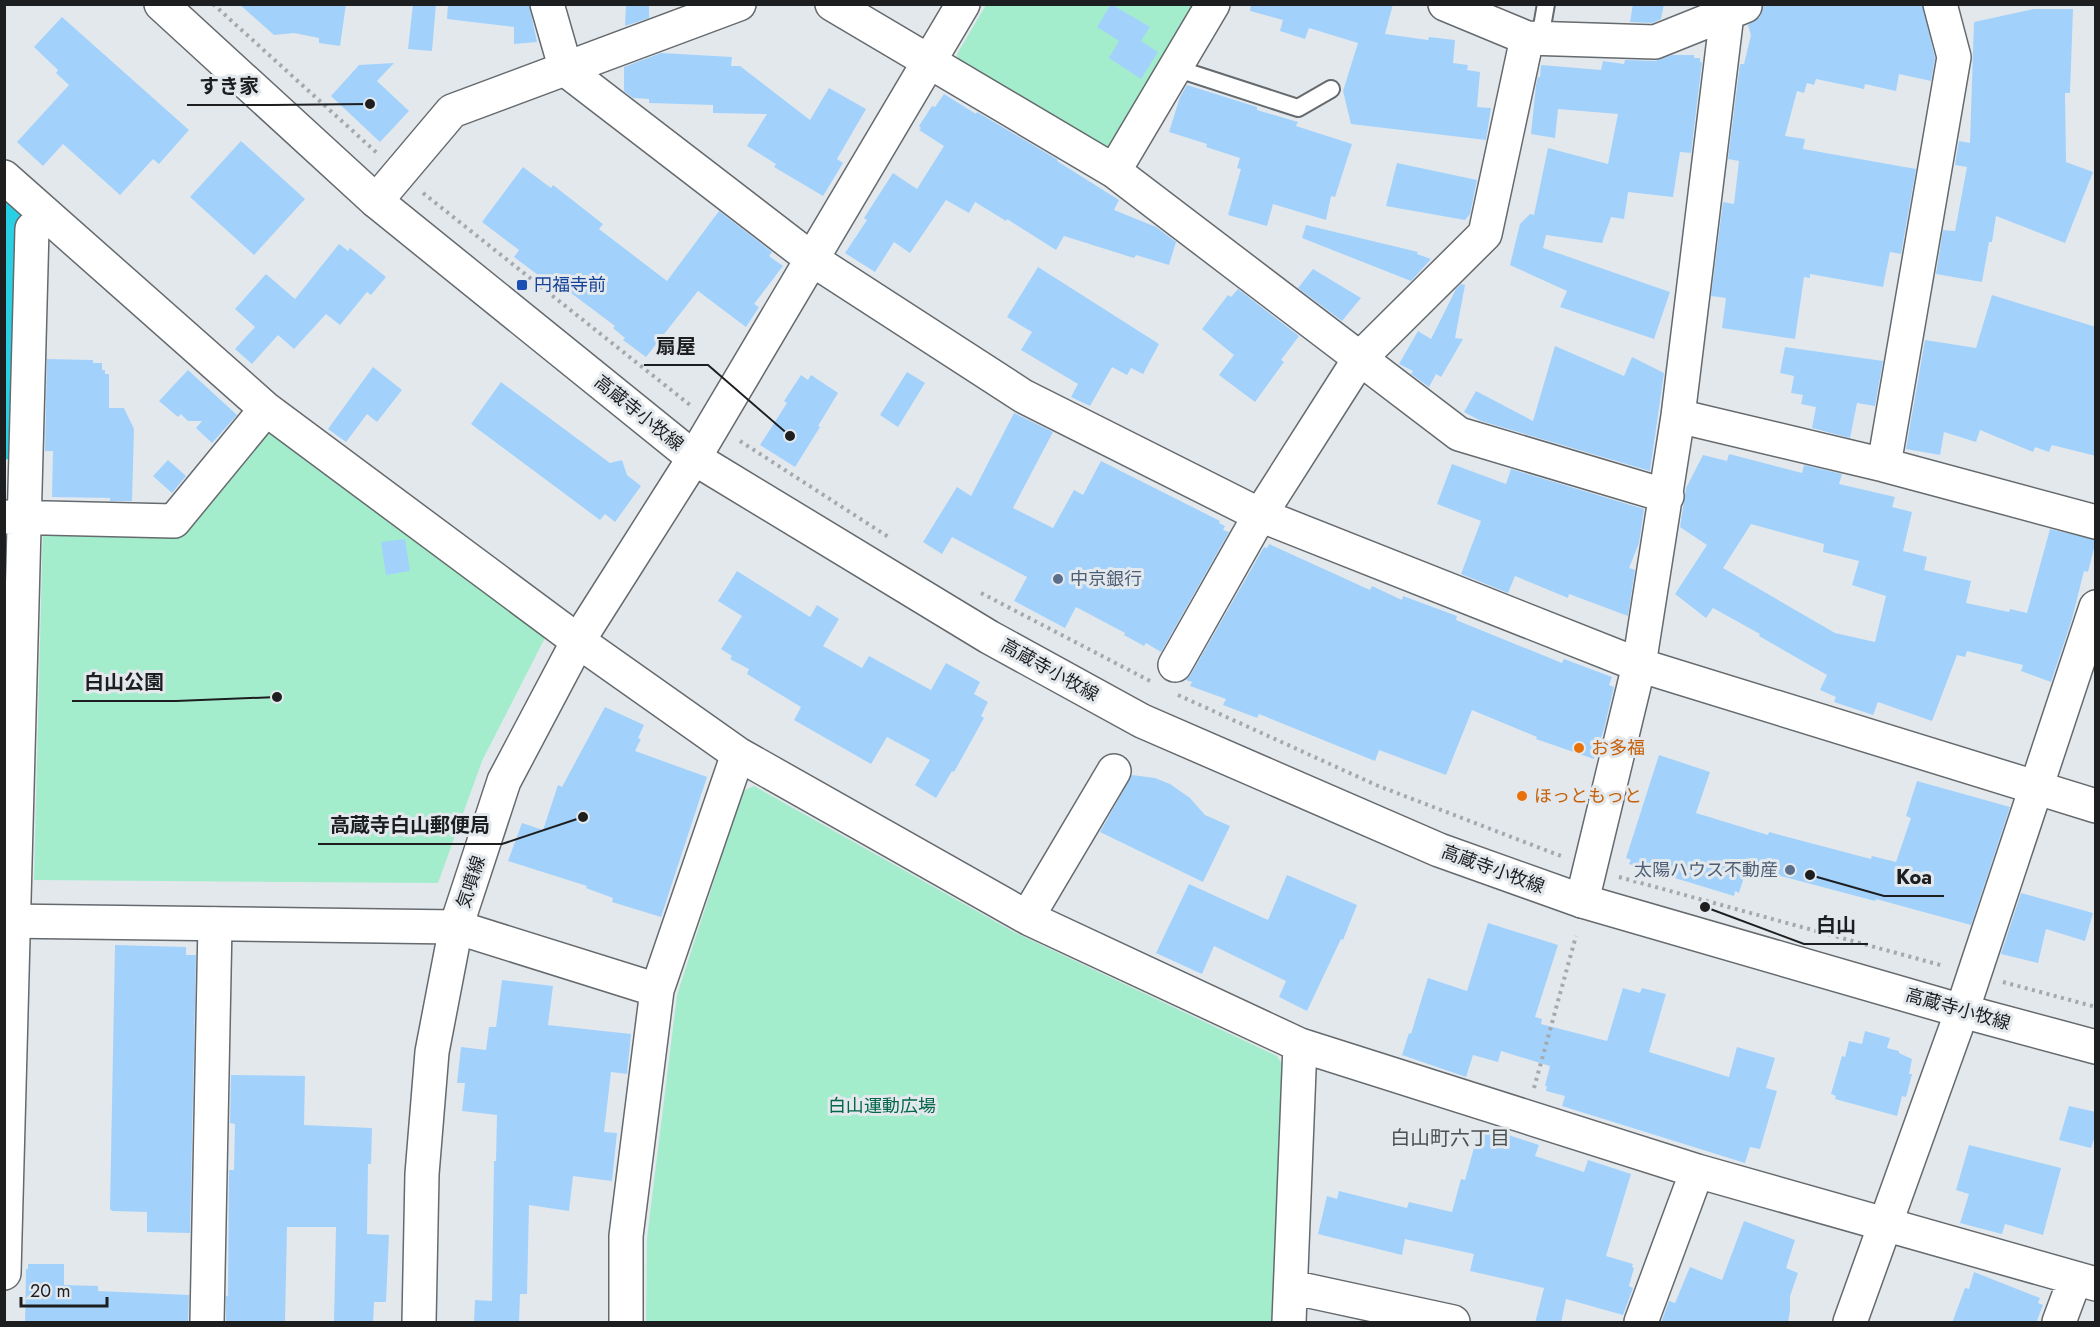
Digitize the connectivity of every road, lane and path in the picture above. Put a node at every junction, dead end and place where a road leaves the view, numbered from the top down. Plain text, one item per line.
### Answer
1 (161, 4) edge
2 (213, 4) edge
3 (547, 4) edge
4 (739, 4) edge
5 (832, 4) edge
6 (963, 4) edge
7 (1213, 4) edge
8 (1445, 4) edge
9 (1546, 4) edge
10 (1940, 4) edge
11 (1737, 9) edge
12 (1484, 12) edge
13 (1534, 38) junction
14 (928, 63) junction
15 (1174, 68) junction
16 (566, 70) junction
17 (1331, 89) dead end
18 (1114, 171) junction
19 (399, 173) junction
20 (4, 177) edge
21 (376, 201) junction
22 (46, 215) junction
23 (813, 260) junction
24 (1360, 358) junction
25 (266, 409) junction
26 (1678, 416) junction
27 (714, 423) junction
28 (694, 458) junction
29 (1884, 465) junction
30 (1666, 496) junction
31 (1260, 516) junction
32 (15, 517) edge
33 (2096, 522) edge
34 (897, 542) dead end
35 (974, 590) dead end
36 (2096, 607) edge
37 (578, 640) junction
38 (1639, 664) junction
39 (1166, 680) junction
40 (738, 754) junction
41 (1114, 771) dead end
42 (2036, 788) junction
43 (2096, 806) edge
44 (1590, 867) junction
45 (1582, 901) junction
46 (1028, 916) junction
47 (9, 921) edge
48 (215, 924) junction
49 (456, 927) junction
50 (1576, 936) dead end
51 (1974, 974) junction
52 (657, 990) junction
53 (2096, 1007) edge
54 (1962, 1011) junction
55 (1300, 1045) junction
56 (2096, 1047) edge
57 (1526, 1117) junction
58 (1697, 1171) junction
59 (1885, 1225) junction
60 (4, 1273) edge
61 (2085, 1282) edge
62 (1291, 1287) junction
63 (207, 1323) edge
64 (419, 1323) edge
65 (626, 1323) edge
66 (1289, 1323) edge
67 (1453, 1323) edge
68 (1641, 1323) edge
69 (1850, 1323) edge
70 (2059, 1323) edge

1 - 21 street, 高蔵寺小牧線
2 - 19 path
3 - 16 street
4 - 16 street
5 - 14 street
6 - 14 street, 気噴線
7 - 15 street
8 - 12 street
9 - 13 lane
10 - 29 street
11 - 13 street
11 - 26 street
12 - 13 street
13 - 24 street
14 - 18 street
14 - 23 street, 気噴線
15 - 17 lane
15 - 18 street
16 - 19 street
16 - 23 street
18 - 24 street
19 - 21 street
19 - 27 path
20 - 22 street
21 - 28 street, 高蔵寺小牧線
22 - 25 street
22 - 32 street
23 - 27 street, 気噴線
23 - 31 street
24 - 30 street
24 - 31 street
25 - 32 street
25 - 37 street
26 - 29 street
26 - 30 street
27 - 28 street, 気噴線
27 - 34 path
28 - 37 street, 気噴線
28 - 45 street, 高蔵寺小牧線
29 - 33 street
30 - 38 street
31 - 38 street
31 - 39 street
32 - 47 street
35 - 39 path
36 - 42 street
37 - 40 street
37 - 49 street, 気噴線
38 - 42 street
38 - 44 street
39 - 44 path
40 - 46 street
40 - 52 street
41 - 46 street
42 - 43 street
42 - 51 street
44 - 45 street
44 - 51 path
45 - 54 street, 高蔵寺小牧線
46 - 55 street
47 - 48 street
47 - 60 street
48 - 49 street
48 - 63 street
49 - 52 street
49 - 64 street, 気噴線
50 - 57 path
51 - 53 path
51 - 54 street
52 - 65 street
54 - 56 street, 高蔵寺小牧線
54 - 59 street
55 - 57 street
55 - 62 street
57 - 58 street
58 - 59 street
58 - 68 street
59 - 61 street
59 - 69 street
61 - 70 street
62 - 66 street
62 - 67 street

